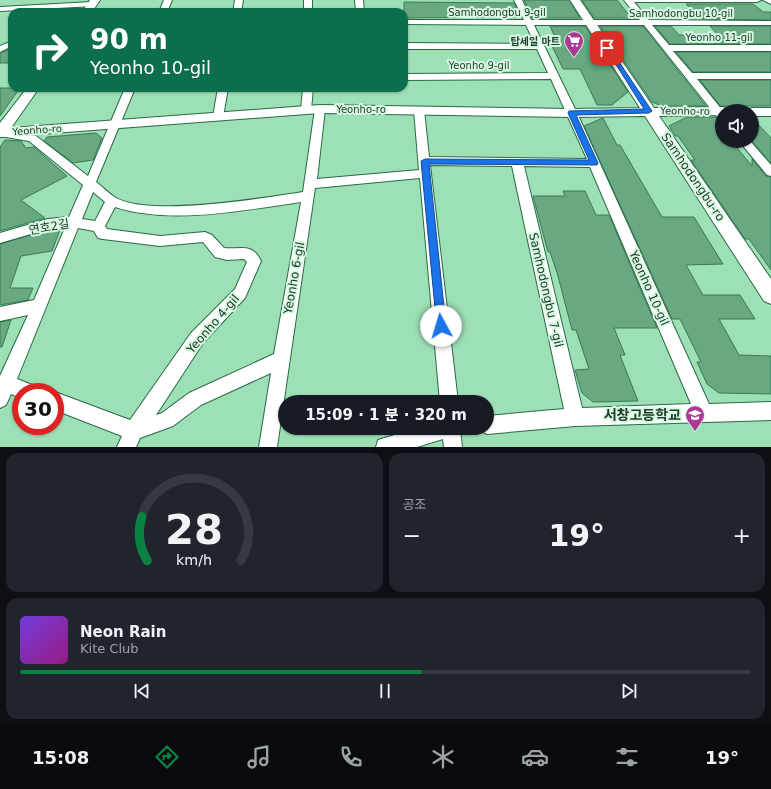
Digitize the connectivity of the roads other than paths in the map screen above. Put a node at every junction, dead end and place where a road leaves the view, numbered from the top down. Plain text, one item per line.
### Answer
1 (518, 0) edge
2 (575, 0) edge
3 (628, 0) edge
4 (757, 0) edge
5 (767, 0) edge
6 (771, 2) edge
7 (408, 22) edge
8 (530, 22) junction
9 (590, 23) junction
10 (771, 23) edge
11 (648, 24) junction
12 (408, 46) edge
13 (541, 47) junction
14 (667, 48) junction
15 (771, 48) edge
16 (555, 76) junction
17 (690, 76) junction
18 (771, 76) edge
19 (408, 77) edge
20 (30, 92) edge
21 (128, 92) edge
22 (222, 92) edge
23 (309, 92) edge
24 (715, 107) edge
25 (313, 110) junction
26 (419, 110) junction
27 (649, 111) junction
28 (759, 112) edge
29 (771, 112) edge
30 (572, 113) junction
31 (715, 113) edge
32 (218, 117) junction
33 (115, 124) junction
34 (0, 133) edge
35 (750, 148) edge
36 (517, 162) junction
37 (594, 163) junction
38 (425, 167) junction
39 (769, 168) edge
40 (90, 184) junction
41 (310, 190) junction
42 (112, 200) junction
43 (74, 222) junction
44 (98, 227) junction
45 (0, 238) edge
46 (771, 295) edge
47 (40, 305) junction
48 (0, 314) edge
49 (280, 360) junction
50 (2, 390) edge
51 (12, 391) edge
52 (448, 395) edge
53 (64, 406) edge
54 (771, 411) edge
55 (703, 412) junction
56 (575, 418) junction
57 (494, 424) edge
58 (427, 435) edge
59 (452, 435) edge
60 (130, 439) edge
61 (268, 447) edge
62 (385, 447) edge
63 (453, 447) edge

1 - 8 street
2 - 9 street, Samhodongbu-ro
3 - 4 street, Yeonho 11-gil
3 - 11 street, Yeonho 11-gil
5 - 6 street
7 - 8 street, Samhodongbu 9-gil
8 - 9 street, Samhodongbu 9-gil
8 - 13 street
9 - 11 street, Samhodongbu 10-gil
9 - 27 street, Samhodongbu-ro
10 - 11 street, Samhodongbu 10-gil
11 - 14 street, Yeonho 11-gil
12 - 13 street, Yeonho 9-gil
13 - 16 street
14 - 15 street, Yeonho 11-gil
14 - 17 street, Yeonho 11-gil
16 - 19 street, Yeonho 9-gil
16 - 30 street
17 - 18 street
17 - 24 street, Yeonho 11-gil
20 - 34 street
21 - 33 street
22 - 32 street
23 - 25 street, Yeonho 6-gil
25 - 26 street, Yeonho-ro
25 - 32 street, Yeonho-ro
25 - 41 street, Yeonho 6-gil
26 - 30 street, Yeonho-ro
26 - 38 street
27 - 30 street, Yeonho-ro
27 - 31 street, Yeonho-ro
27 - 46 street, Samhodongbu-ro
28 - 29 street
30 - 37 street, Yeonho 10-gil
32 - 33 street, Yeonho-ro
33 - 34 street, Yeonho-ro
33 - 40 street
34 - 40 street
35 - 39 street
36 - 37 street
36 - 38 street
36 - 56 street, Samhodongbu 7-gil
37 - 55 street, Yeonho 10-gil
38 - 41 street
38 - 52 street
40 - 42 street
40 - 43 street
41 - 42 street
41 - 49 street, Yeonho 6-gil
42 - 44 street
43 - 44 street, 연호2길
43 - 45 street, 연호2길
43 - 47 street
44 - 60 street, Yeonho 4-gil
47 - 48 street
47 - 50 street
49 - 60 street
49 - 61 street, Yeonho 6-gil
50 - 51 street
53 - 60 street
54 - 55 street
55 - 56 street
56 - 57 street
58 - 62 street
59 - 63 street

